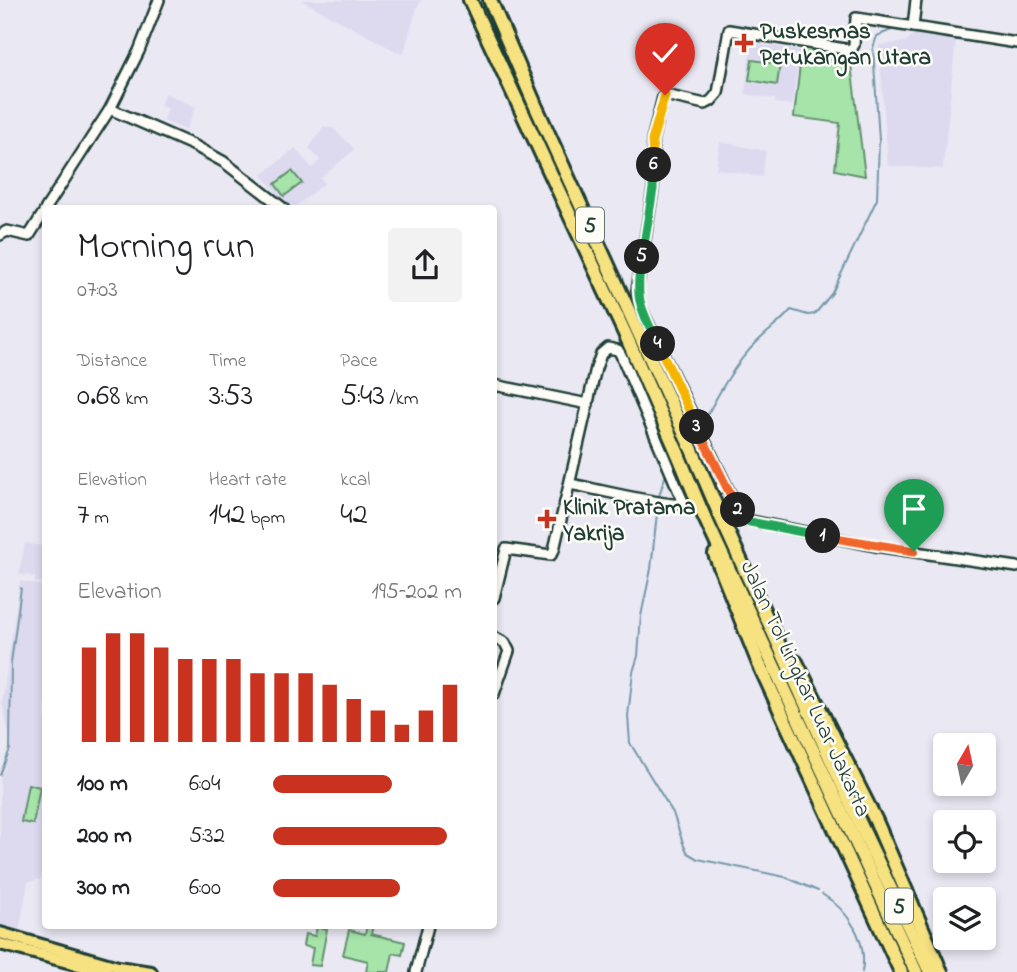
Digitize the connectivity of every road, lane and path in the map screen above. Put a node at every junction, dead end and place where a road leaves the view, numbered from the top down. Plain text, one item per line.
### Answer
1 (159, 0) edge
2 (470, 0) edge
3 (490, 0) edge
4 (916, 0) edge
5 (912, 27) junction
6 (1017, 43) edge
7 (110, 109) junction
8 (49, 205) edge
9 (279, 205) edge
10 (42, 215) edge
11 (4, 233) edge
12 (497, 386) edge
13 (588, 404) junction
14 (570, 484) junction
15 (727, 488) junction
16 (1017, 568) edge
17 (497, 586) edge
18 (738, 598) junction
19 (765, 610) junction
20 (497, 639) edge
21 (497, 686) edge
22 (861, 841) junction
23 (427, 929) edge
24 (0, 938) edge
25 (898, 969) edge
26 (105, 972) edge
27 (151, 972) edge
28 (416, 972) edge
29 (916, 972) edge
30 (930, 972) edge
31 (942, 972) edge

1 - 7 street
2 - 18 highway, Jalan Tol Lingkar Luar Jakarta / 5, bridge
3 - 19 highway, Jalan Tol Lingkar Luar Jakarta / 5, bridge
4 - 5 street
5 - 6 street
5 - 15 street
7 - 8 street
7 - 9 street
10 - 11 street
12 - 13 street
13 - 14 street
13 - 15 street
14 - 15 street
14 - 17 street
15 - 16 street
18 - 22 highway, Jalan Tol Lingkar Luar Jakarta / 5
18 - 25 highway
19 - 22 highway, Jalan Tol Lingkar Luar Jakarta / 5
19 - 31 highway
20 - 21 street
22 - 29 highway, Jalan Tol Lingkar Luar Jakarta / 5
22 - 30 highway, Jalan Tol Lingkar Luar Jakarta / 5
23 - 28 street
24 - 26 main road
24 - 27 main road

